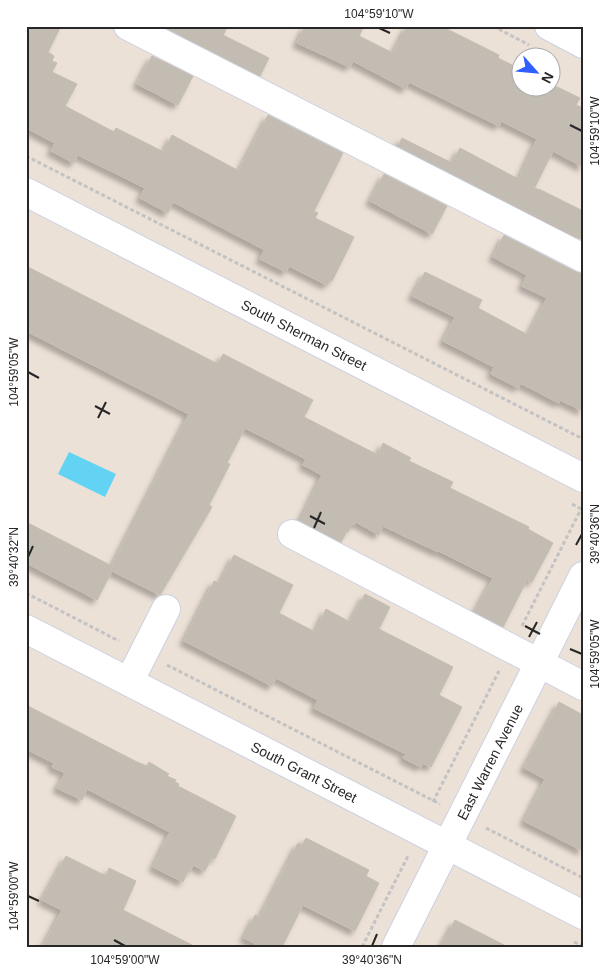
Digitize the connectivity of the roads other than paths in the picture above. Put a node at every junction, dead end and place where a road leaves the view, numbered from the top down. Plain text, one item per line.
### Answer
1 (128, 26) edge
2 (550, 26) edge
3 (583, 44) edge
4 (26, 192) edge
5 (583, 258) edge
6 (583, 478) edge
7 (292, 534) dead end
8 (583, 576) edge
9 (166, 609) dead end
10 (26, 629) edge
11 (539, 663) junction
12 (129, 682) junction
13 (583, 686) edge
14 (448, 846) junction
15 (583, 915) edge
16 (396, 947) edge

1 - 5 street
2 - 3 street
4 - 6 street, South Sherman Street
7 - 11 street
8 - 11 street, East Warren Avenue
9 - 12 street
10 - 12 street, South Grant Street
11 - 13 street
11 - 14 street, East Warren Avenue
12 - 14 street, South Grant Street
14 - 15 street, South Grant Street
14 - 16 street, East Warren Avenue

